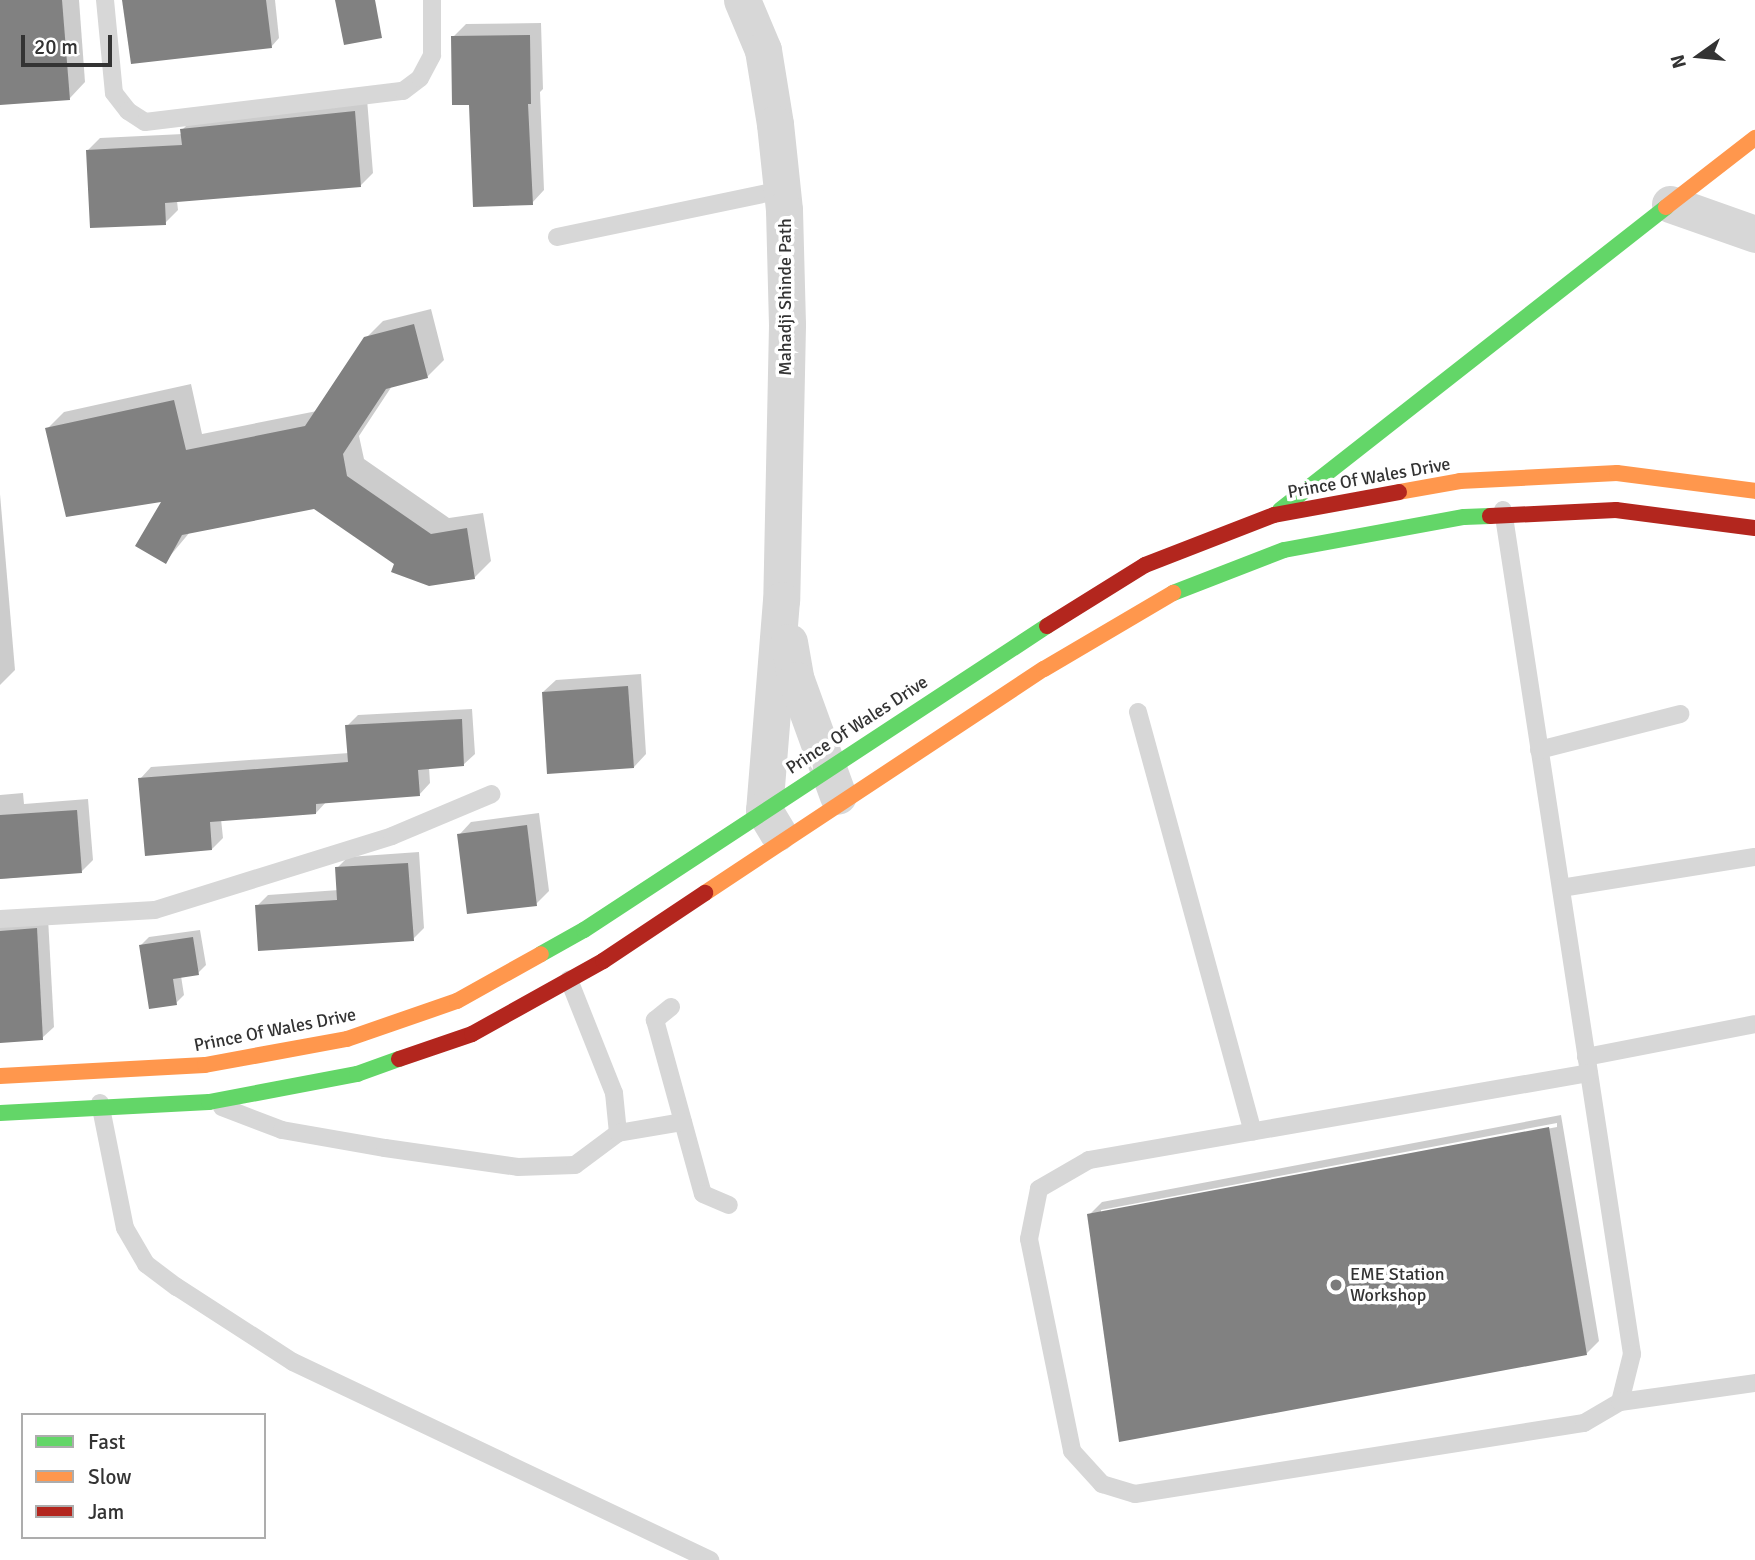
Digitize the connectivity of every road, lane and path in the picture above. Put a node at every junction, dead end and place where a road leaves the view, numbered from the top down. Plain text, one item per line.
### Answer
1 (104, 0) edge
2 (432, 0) edge
3 (742, 0) edge
4 (774, 0) edge
5 (763, 50) junction
6 (1755, 138) edge
7 (782, 190) junction
8 (1671, 204) junction
9 (1755, 234) edge
10 (557, 237) dead end
11 (1499, 479) junction
12 (1755, 492) edge
13 (1504, 515) junction
14 (1755, 528) edge
15 (1279, 533) junction
16 (781, 600) junction
17 (1138, 712) dead end
18 (1680, 714) dead end
19 (1539, 751) junction
20 (826, 769) junction
21 (492, 794) dead end
22 (842, 804) junction
23 (764, 810) junction
24 (783, 842) junction
25 (1755, 857) edge
26 (1560, 888) junction
27 (0, 919) edge
28 (569, 980) junction
29 (671, 1007) dead end
30 (1755, 1024) edge
31 (1588, 1065) junction
32 (99, 1071) junction
33 (0, 1076) edge
34 (209, 1102) junction
35 (100, 1107) junction
36 (0, 1113) edge
37 (684, 1122) junction
38 (1253, 1132) junction
39 (618, 1133) junction
40 (729, 1205) dead end
41 (1755, 1383) edge
42 (1620, 1402) junction
43 (710, 1560) edge

1 - 2 lane
3 - 5 street, Mahadji Shinde Path
4 - 5 street
5 - 7 street, Mahadji Shinde Path
6 - 8 street
7 - 10 lane
7 - 16 street, Mahadji Shinde Path
8 - 9 street
8 - 15 street
11 - 12 street, Prince Of Wales Drive
11 - 13 lane
11 - 15 street, Prince Of Wales Drive
13 - 14 street, Prince Of Wales Drive
13 - 15 street, Prince Of Wales Drive
13 - 19 lane
15 - 20 street, Prince Of Wales Drive
15 - 22 street, Prince Of Wales Drive
16 - 20 street, Mahadji Shinde Path
16 - 23 street, Mahadji Shinde Path
17 - 38 lane
18 - 19 lane
19 - 26 lane
20 - 22 street, Mahadji Shinde Path
20 - 23 street, Prince Of Wales Drive
21 - 27 lane
22 - 24 street, Prince Of Wales Drive
23 - 24 street
23 - 32 street, Prince Of Wales Drive
24 - 28 street, Prince Of Wales Drive
25 - 26 lane
26 - 31 lane
28 - 34 street, Prince Of Wales Drive
28 - 39 lane
29 - 37 lane
30 - 31 lane
31 - 38 lane
31 - 42 lane
32 - 33 street, Prince Of Wales Drive
32 - 35 lane
34 - 35 street, Prince Of Wales Drive
34 - 39 lane
35 - 36 street, Prince Of Wales Drive
35 - 43 lane
37 - 39 lane
37 - 40 lane
38 - 42 lane
41 - 42 lane

